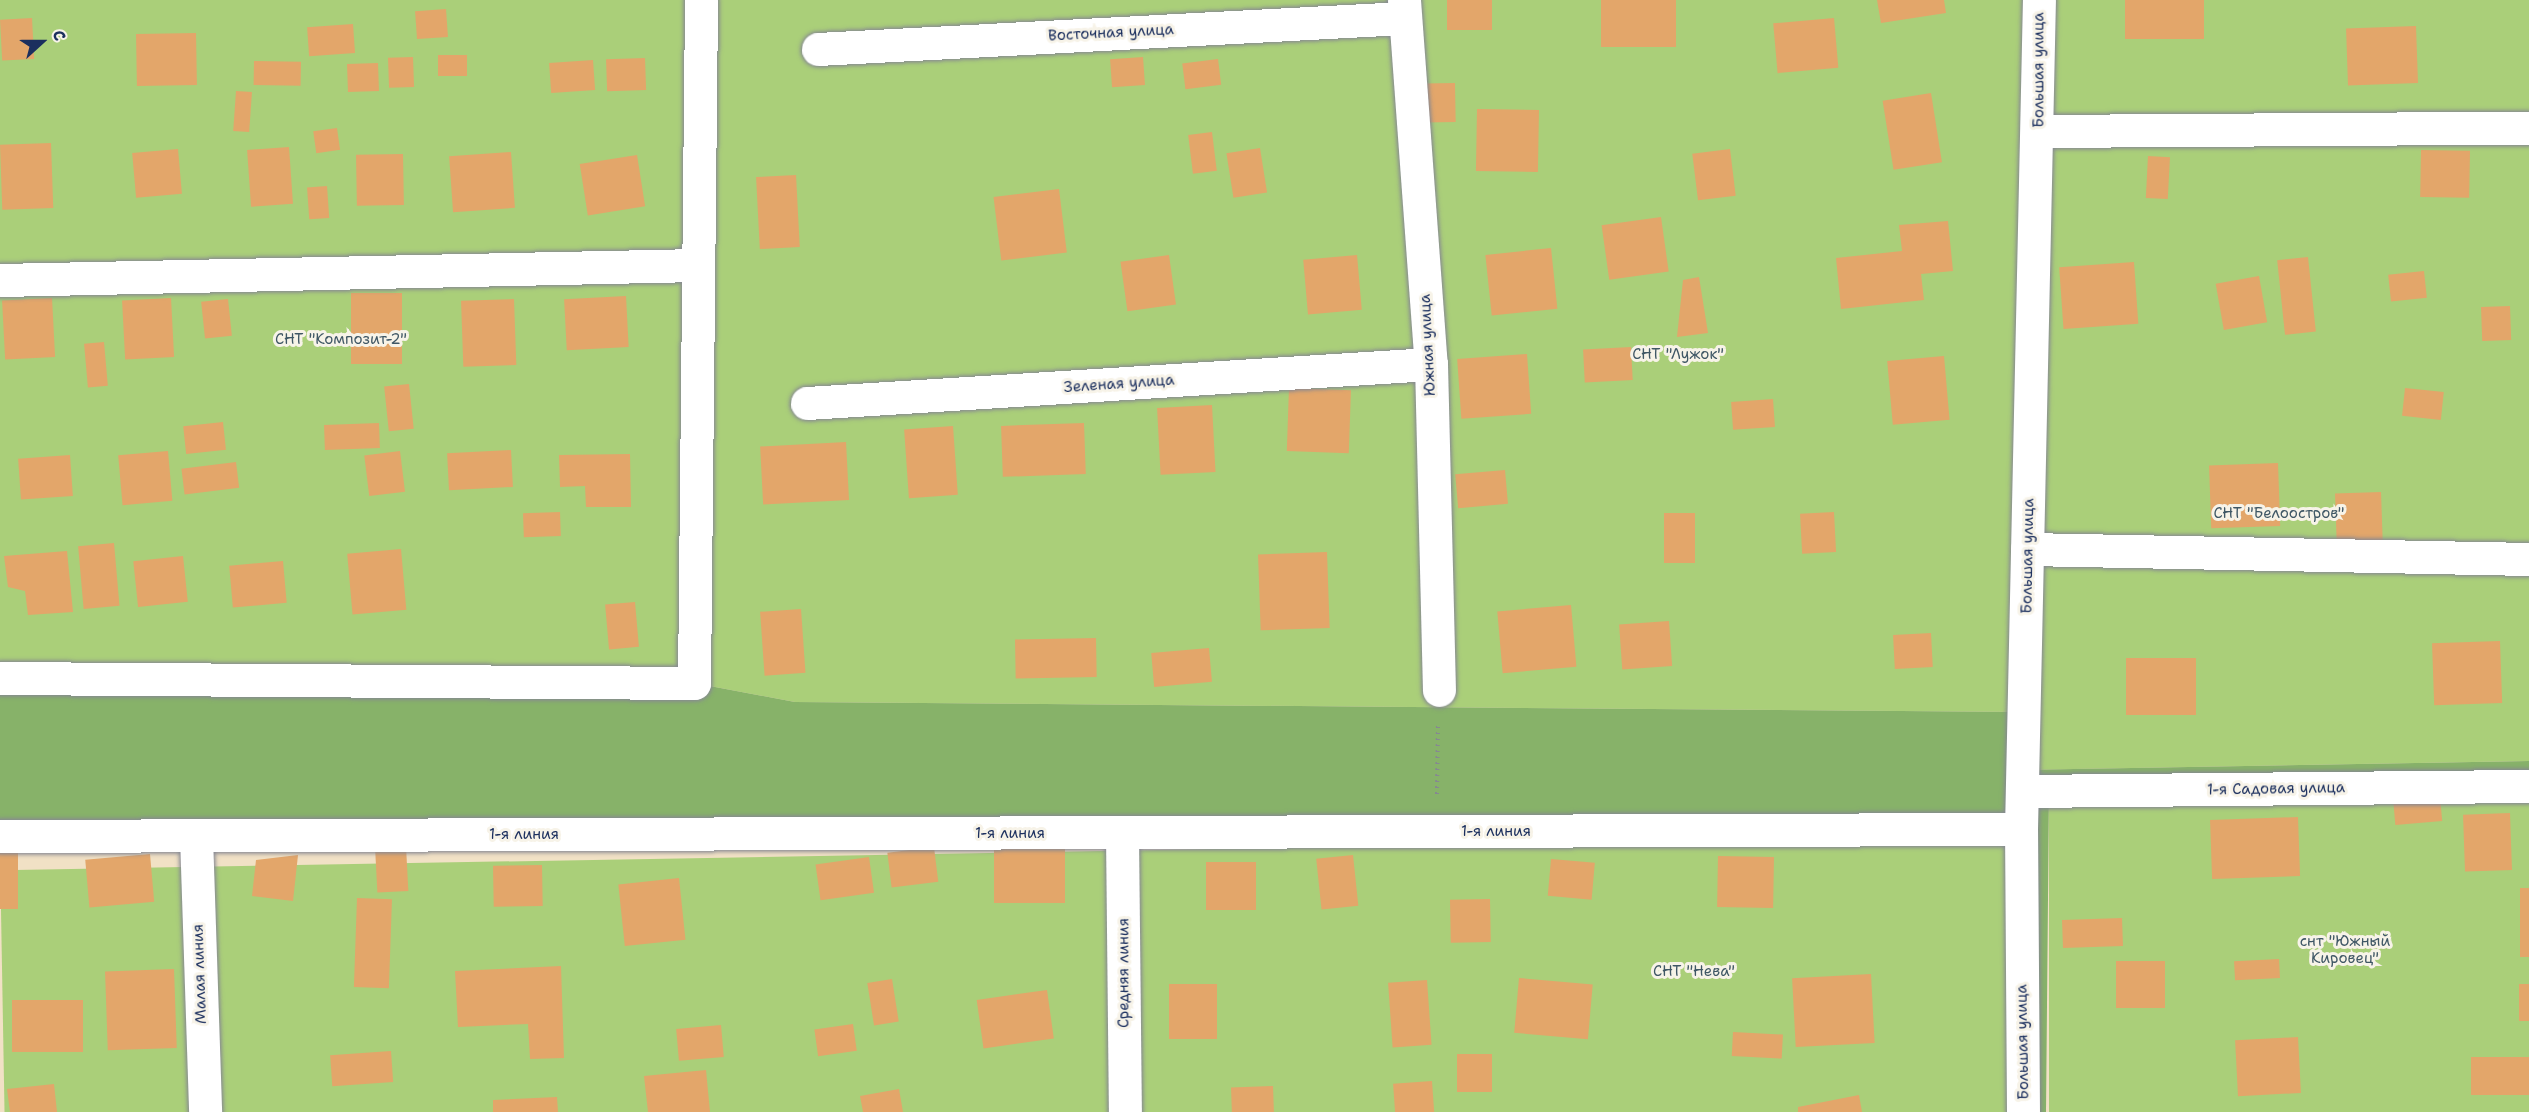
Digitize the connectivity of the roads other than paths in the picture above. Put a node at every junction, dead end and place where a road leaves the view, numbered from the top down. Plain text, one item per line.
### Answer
1 (701, 0) edge
2 (2039, 0) edge
3 (1404, 9) edge
4 (818, 49) dead end
5 (2529, 128) edge
6 (2039, 131) junction
7 (696, 265) junction
8 (0, 280) edge
9 (1431, 364) junction
10 (807, 403) dead end
11 (2028, 549) junction
12 (2529, 558) edge
13 (0, 678) edge
14 (1439, 690) road end
15 (2529, 786) edge
16 (2022, 791) junction
17 (2021, 829) junction
18 (1122, 834) junction
19 (0, 836) edge
20 (196, 836) junction
21 (205, 1112) edge
22 (1125, 1112) edge
23 (2023, 1112) edge

1 - 7 street
2 - 6 street, Большая улица
3 - 4 street, Восточная улица
3 - 9 street, Южная улица
5 - 6 street
6 - 11 street, Большая улица
7 - 8 street
7 - 13 street
9 - 10 street, Зеленая улица
9 - 14 street, Южная улица
11 - 12 street
11 - 16 street, Большая улица
15 - 16 street, 1-я Садовая улица
16 - 17 street, Большая улица
17 - 18 street, 1-я линия
17 - 23 street, Большая улица
18 - 20 street, 1-я линия
18 - 22 street, Средняя линия
19 - 20 street, 1-я линия
20 - 21 street, Малая линия

